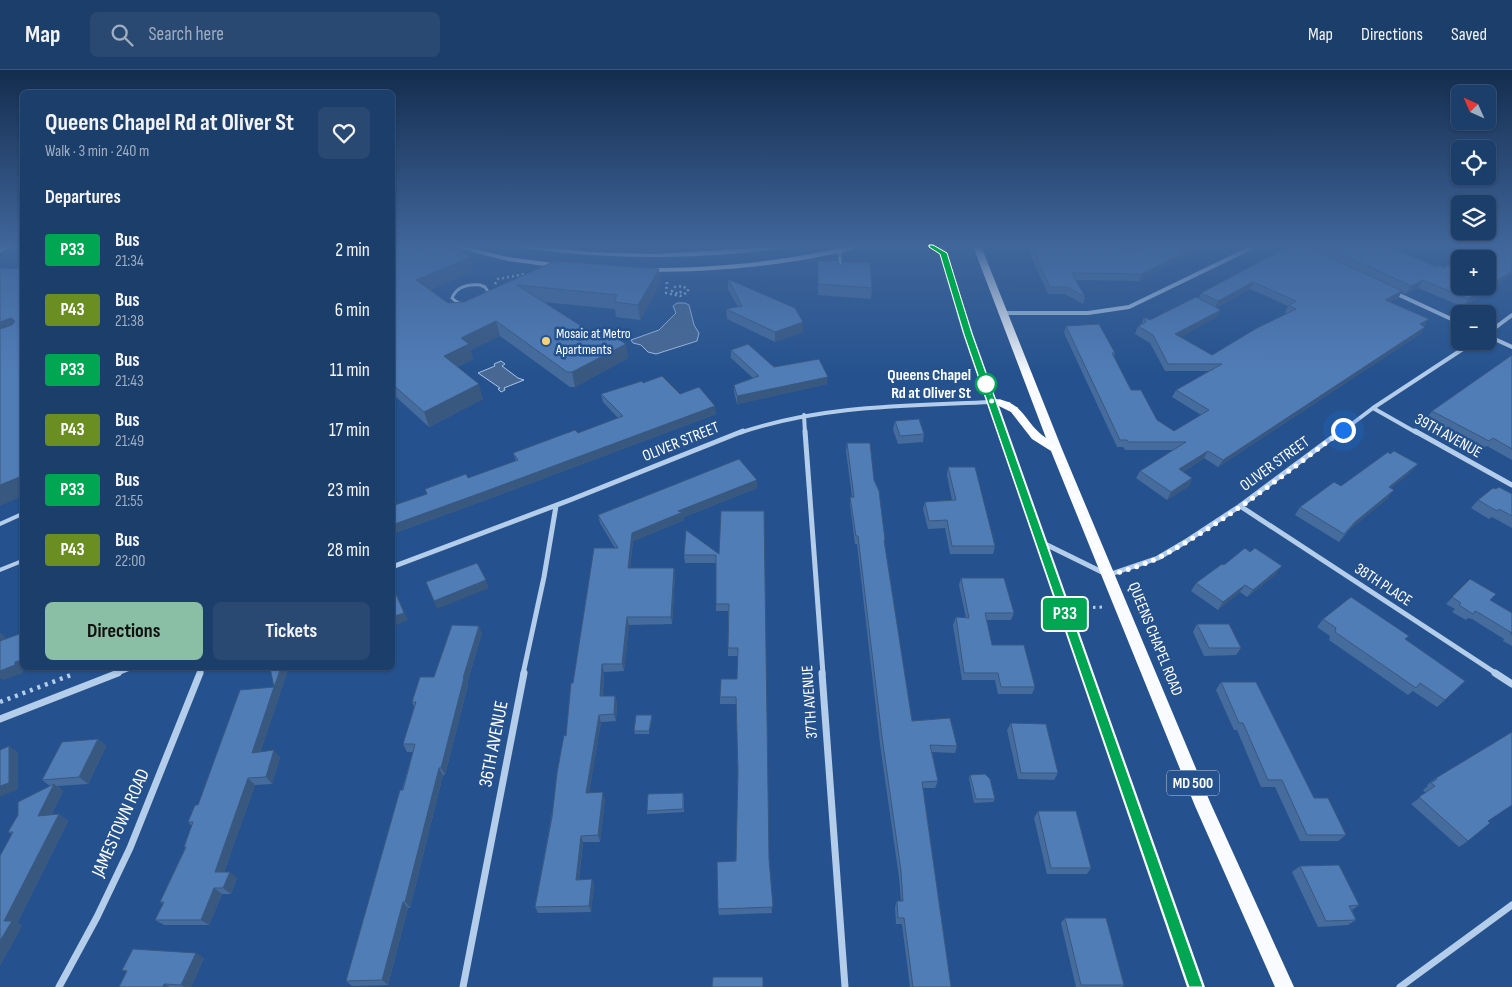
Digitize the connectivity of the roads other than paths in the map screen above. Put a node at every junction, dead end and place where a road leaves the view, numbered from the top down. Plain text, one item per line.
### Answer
1 (460, 289) edge
2 (486, 289) edge
3 (954, 289) edge
4 (993, 289) edge
5 (1167, 289) edge
6 (1391, 291) edge
7 (1002, 312) junction
8 (1512, 315) edge
9 (1451, 319) edge
10 (1496, 328) edge
11 (1496, 338) edge
12 (1512, 347) edge
13 (1461, 350) edge
14 (992, 402) junction
15 (1373, 408) junction
16 (804, 415) junction
17 (1056, 449) junction
18 (1512, 485) edge
19 (556, 506) junction
20 (1240, 506) junction
21 (20, 515) edge
22 (0, 524) edge
23 (1040, 542) junction
24 (20, 562) edge
25 (395, 567) edge
26 (0, 570) edge
27 (1108, 576) junction
28 (125, 670) edge
29 (201, 670) edge
30 (1512, 684) edge
31 (0, 719) edge
32 (1512, 905) edge
33 (59, 987) edge
34 (463, 987) edge
35 (845, 987) edge
36 (1196, 987) edge
37 (1285, 987) edge
38 (1400, 987) edge

1 - 2 lane
3 - 14 main road
4 - 7 main road, QUEENS CHAPEL ROAD / MD 500
5 - 7 street
6 - 9 street
7 - 17 main road, QUEENS CHAPEL ROAD / MD 500
8 - 10 street
11 - 12 street
13 - 15 street, OLIVER STREET
14 - 16 street, OLIVER STREET
14 - 17 main road
14 - 23 main road
15 - 18 street, 39TH AVENUE
15 - 20 street, OLIVER STREET
16 - 19 street, OLIVER STREET
16 - 35 street, 37TH AVENUE
17 - 27 main road, QUEENS CHAPEL ROAD / MD 500
19 - 25 street, OLIVER STREET
19 - 34 street, 36TH AVENUE
20 - 27 street, OLIVER STREET
20 - 30 street, 38TH PLACE
21 - 22 lane
23 - 27 street
23 - 36 main road
24 - 26 lane
27 - 37 main road, QUEENS CHAPEL ROAD / MD 500
28 - 31 street
29 - 33 street, JAMESTOWN ROAD
32 - 38 street

